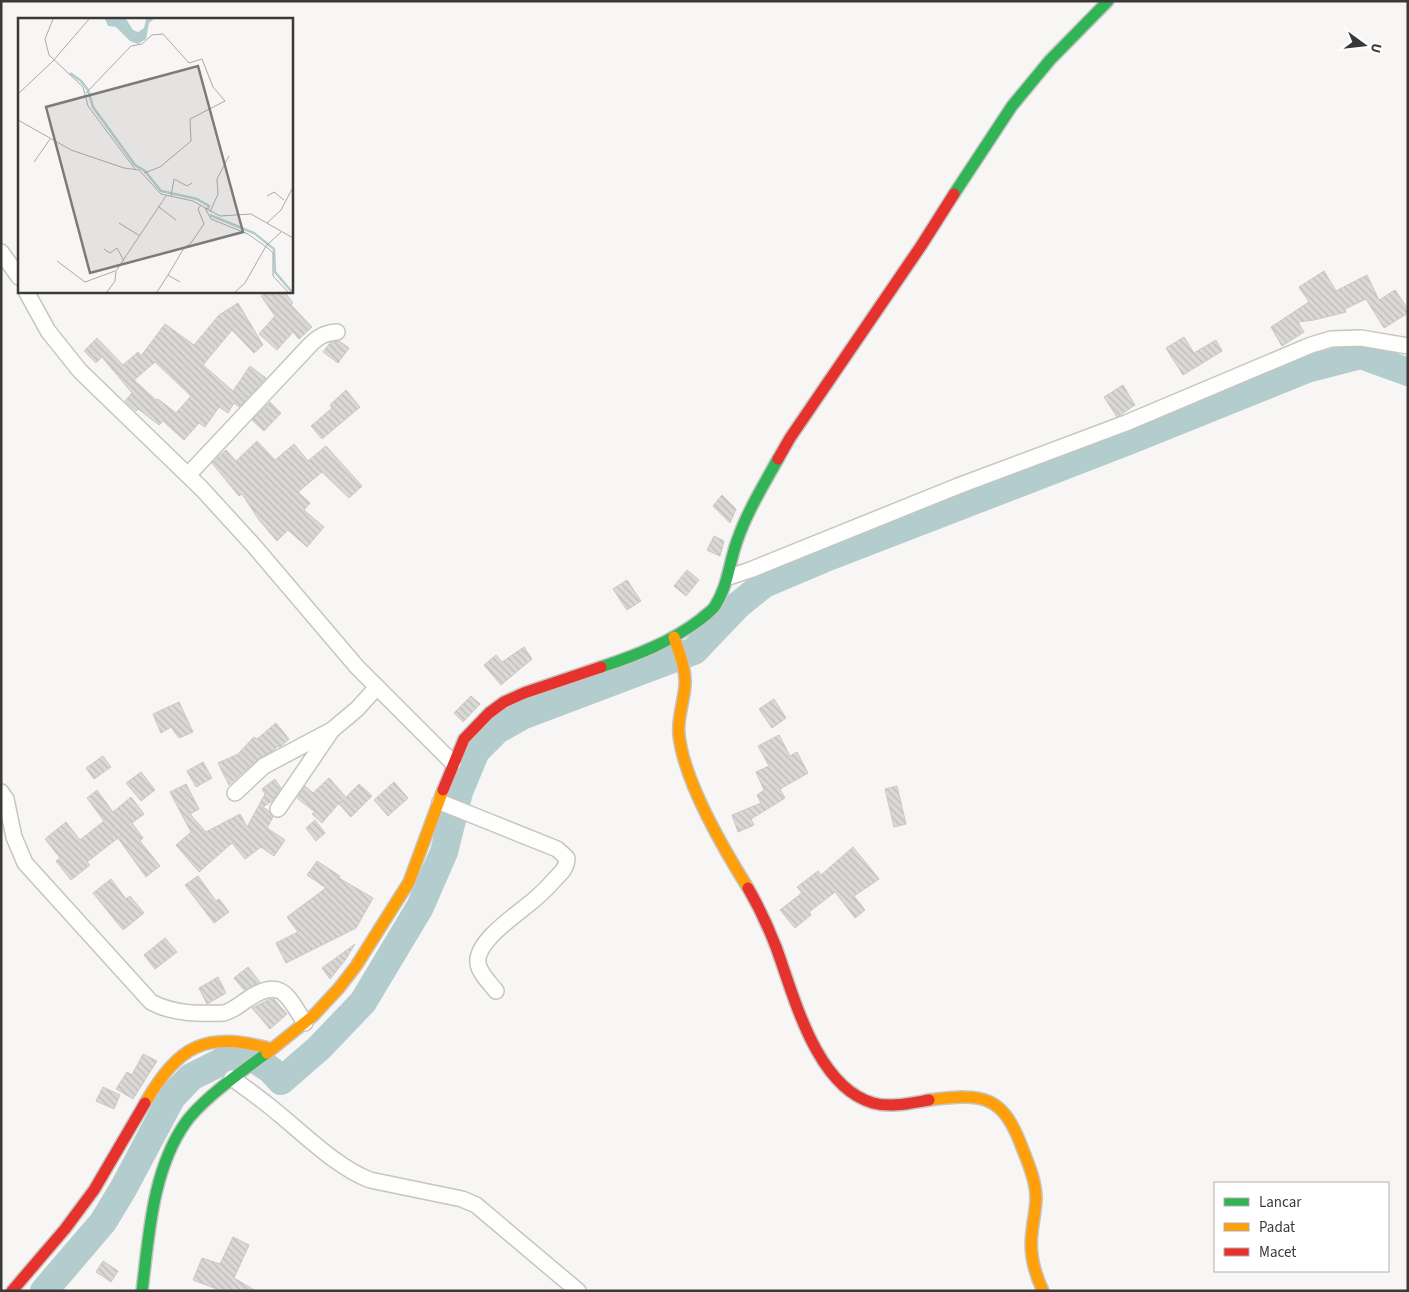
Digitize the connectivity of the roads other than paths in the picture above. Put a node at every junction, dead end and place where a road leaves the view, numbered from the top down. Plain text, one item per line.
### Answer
1 (1108, 1) edge
2 (1, 252) edge
3 (18, 276) edge
4 (28, 292) edge
5 (338, 332) dead end
6 (1408, 346) edge
7 (188, 475) junction
8 (729, 577) junction
9 (676, 641) junction
10 (377, 687) junction
11 (332, 730) junction
12 (454, 762) junction
13 (1, 792) edge
14 (235, 794) dead end
15 (442, 803) junction
16 (278, 809) dead end
17 (496, 992) dead end
18 (305, 1023) junction
19 (272, 1049) junction
20 (235, 1076) junction
21 (12, 1291) edge
22 (142, 1291) edge
23 (578, 1291) edge
24 (1043, 1291) edge

1 - 8 street
2 - 3 street
4 - 7 street
5 - 7 street
6 - 8 street
7 - 10 street
8 - 9 street
9 - 12 street
9 - 24 street
10 - 11 street
10 - 12 street
11 - 14 street
11 - 16 street
12 - 15 street
13 - 18 street
15 - 17 street
15 - 18 street
18 - 19 street
19 - 20 street
19 - 21 street
20 - 22 street
20 - 23 street

